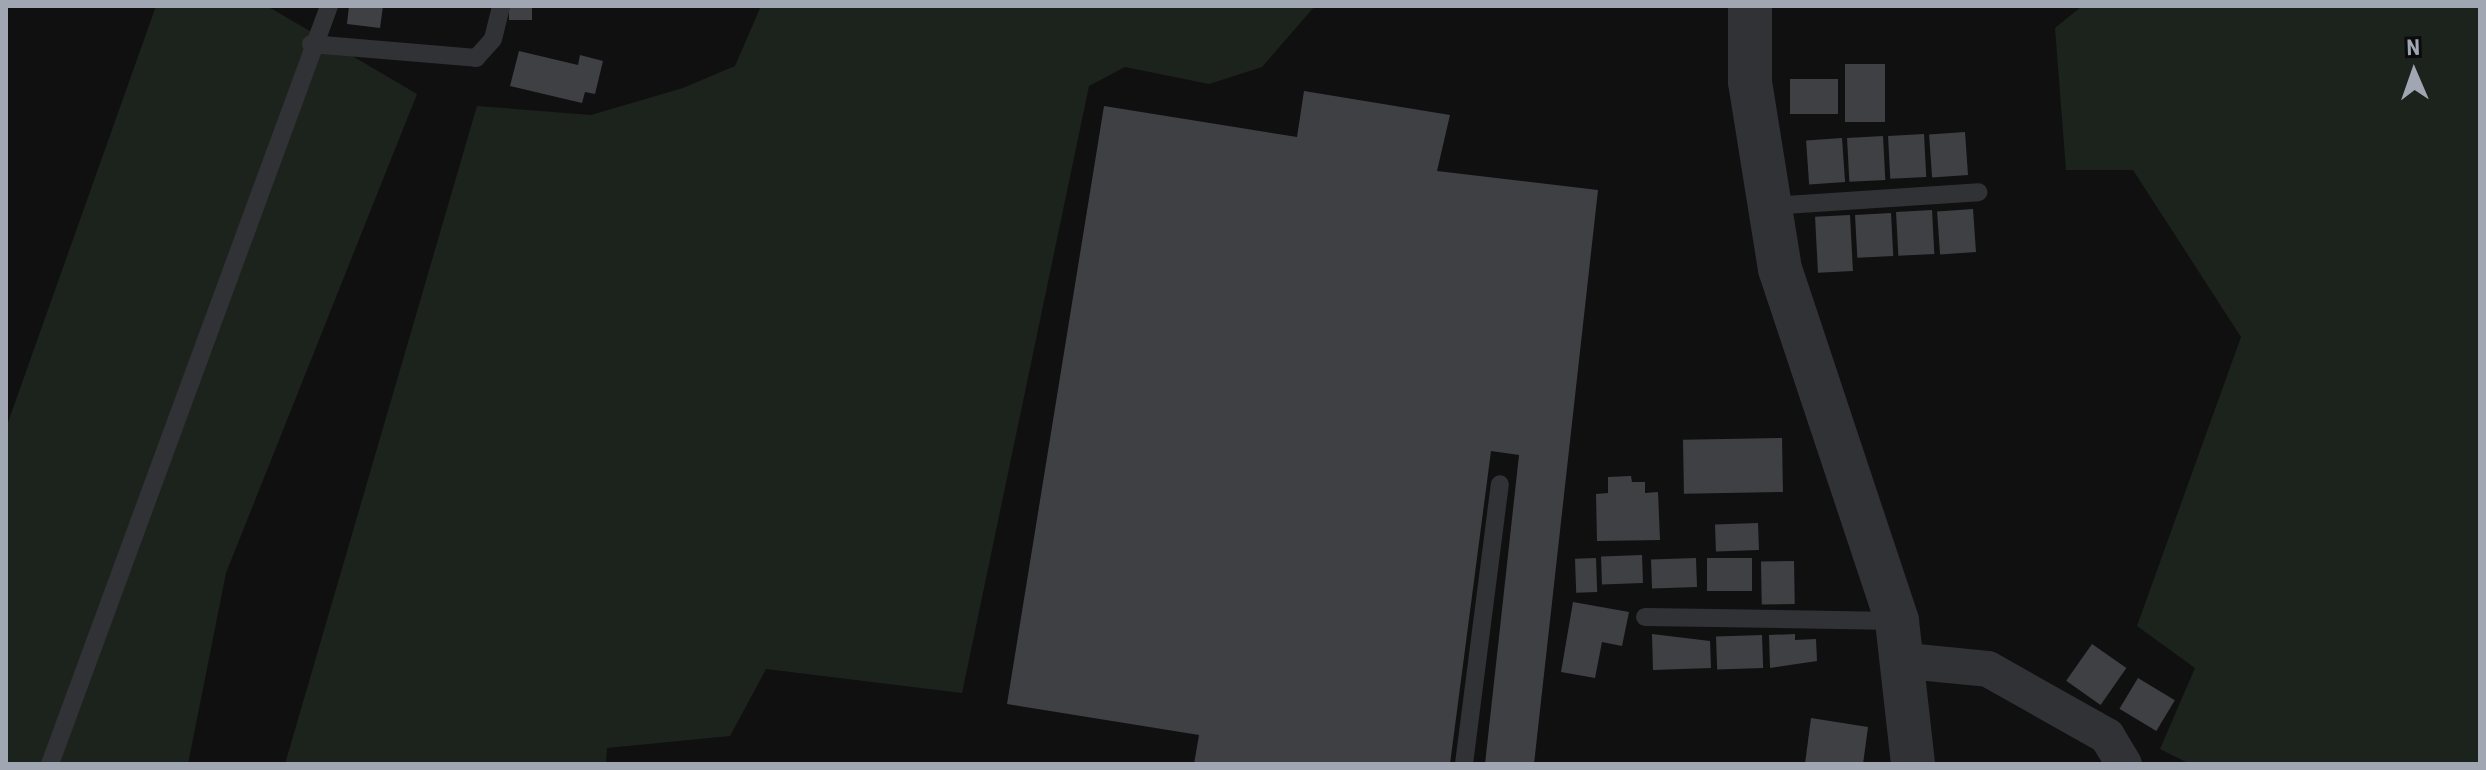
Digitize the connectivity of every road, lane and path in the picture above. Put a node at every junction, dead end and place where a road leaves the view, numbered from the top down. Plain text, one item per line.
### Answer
1 (329, 6) edge
2 (501, 6) edge
3 (1750, 6) edge
4 (311, 44) junction
5 (1979, 192) dead end
6 (1768, 206) junction
7 (1500, 484) dead end
8 (1645, 617) dead end
9 (1902, 641) junction
10 (50, 764) edge
11 (1464, 764) edge
12 (1913, 764) edge
13 (2124, 764) edge

1 - 4 lane
2 - 4 lane
3 - 6 street
4 - 10 lane
5 - 6 lane
6 - 9 street
7 - 11 lane
8 - 9 lane
9 - 12 street
9 - 13 street

